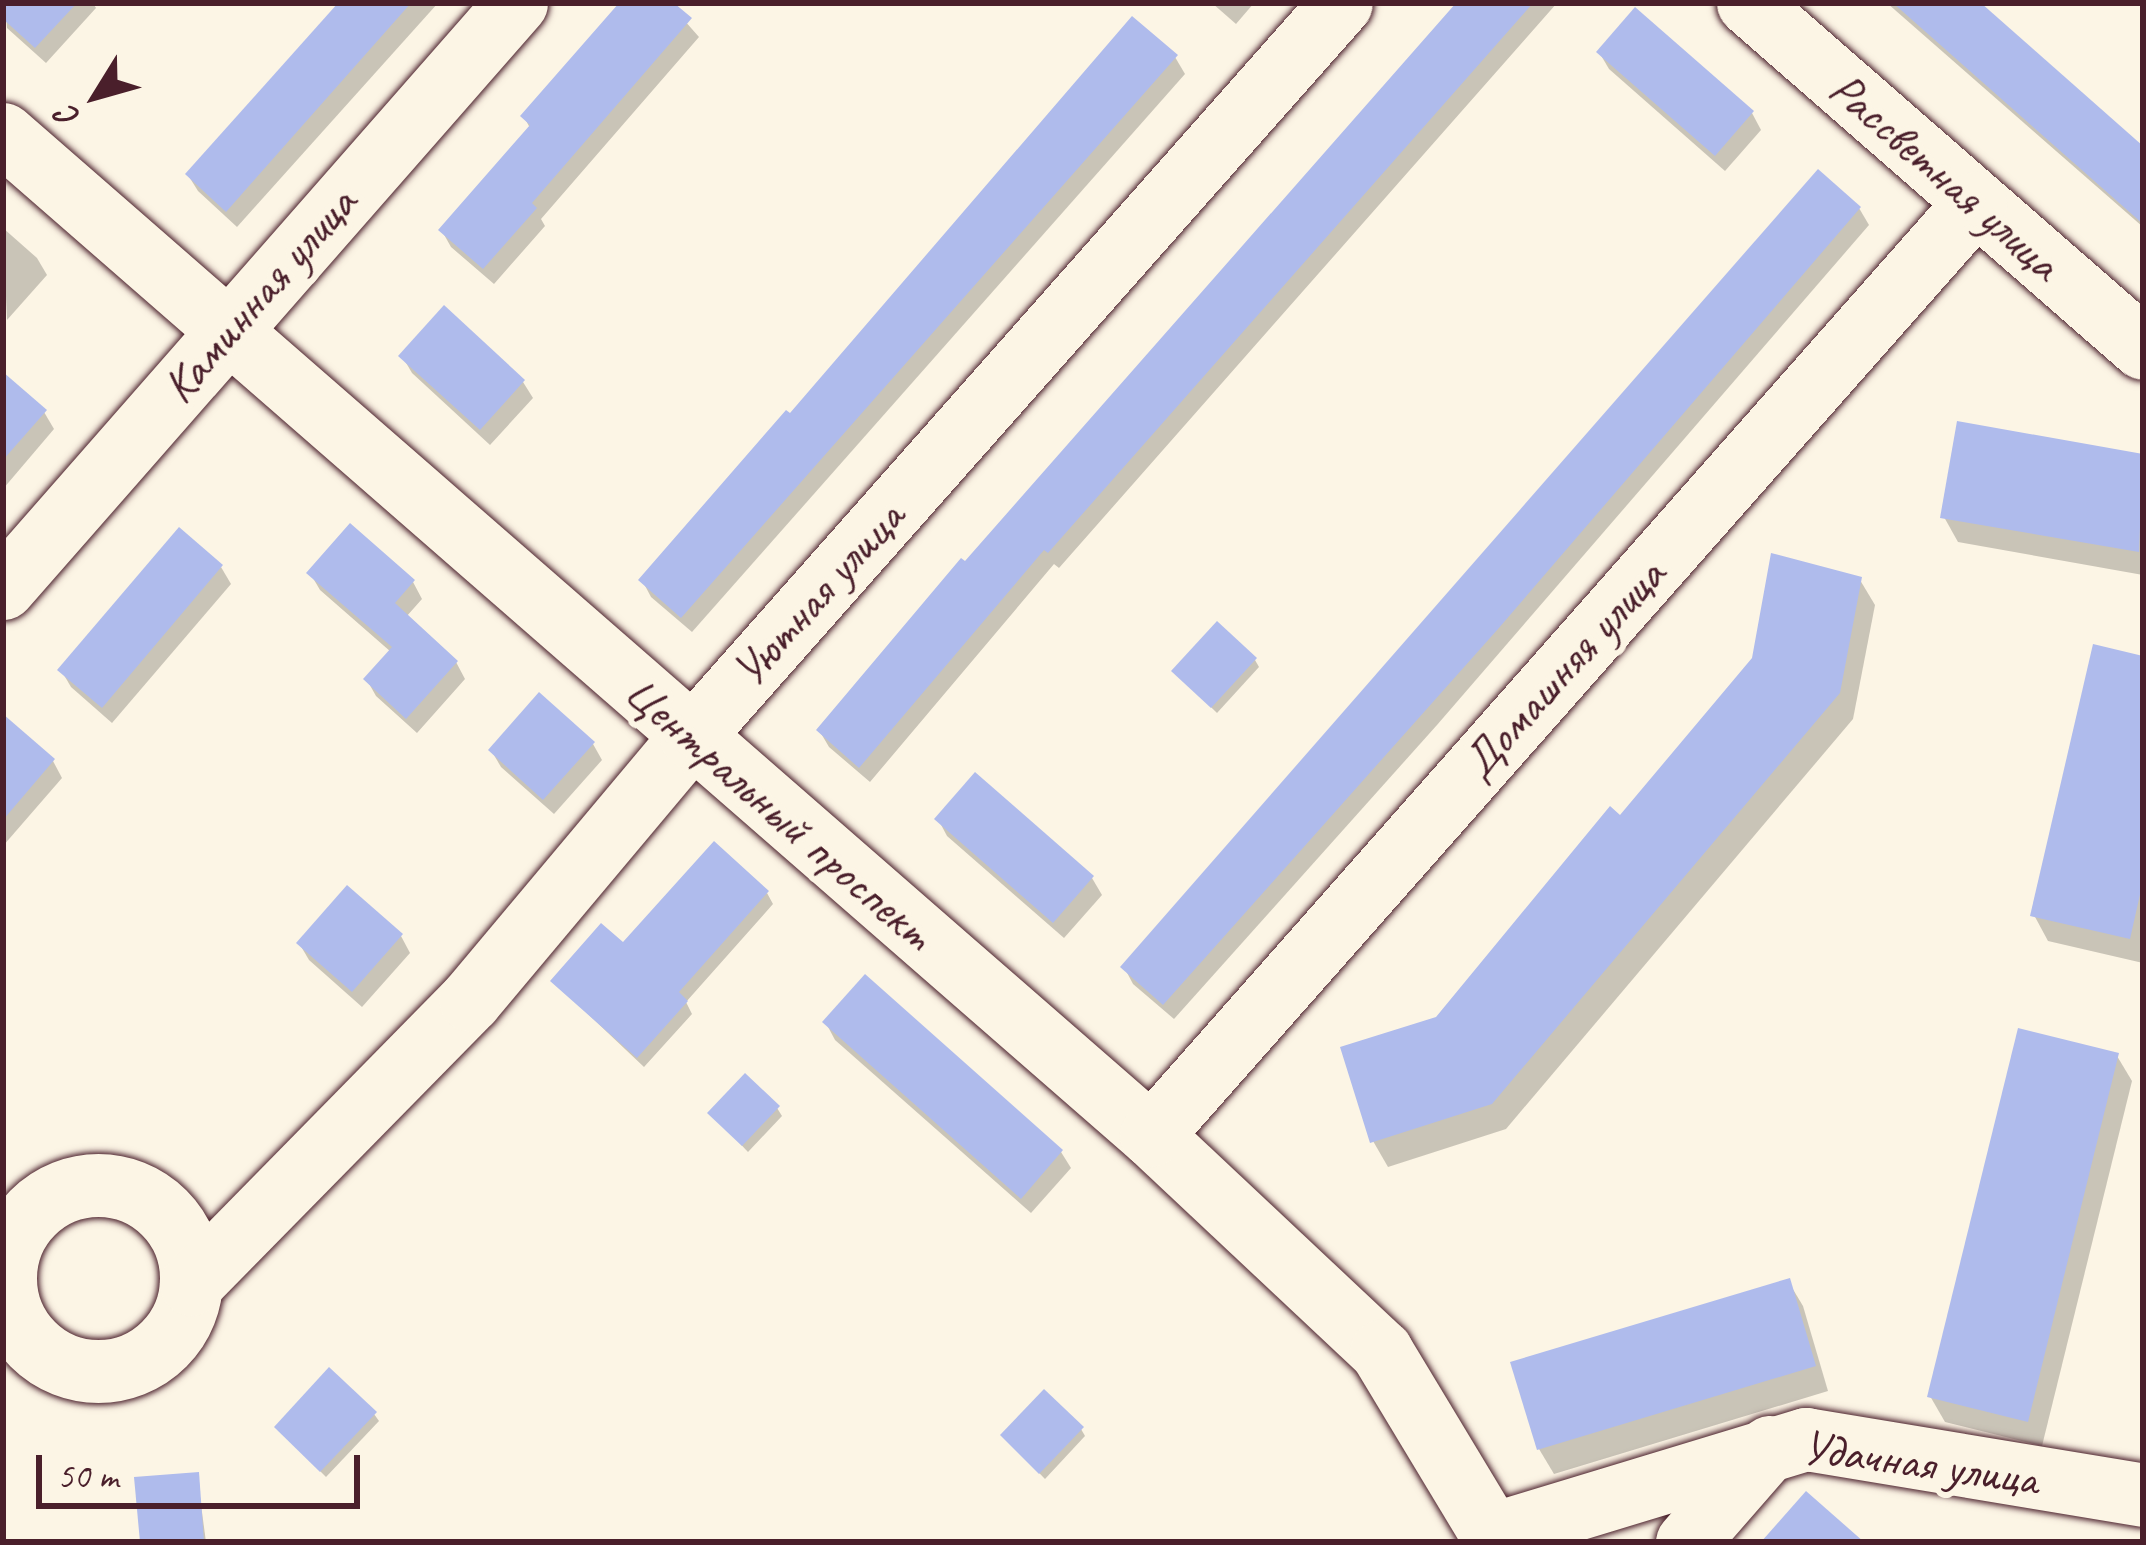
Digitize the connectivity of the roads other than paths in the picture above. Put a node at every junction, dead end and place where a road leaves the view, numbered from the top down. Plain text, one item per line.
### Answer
1 (516, 3) edge
2 (1341, 3) edge
3 (1748, 3) edge
4 (3, 134) edge
5 (1976, 203) junction
6 (227, 331) junction
7 (2143, 348) edge
8 (3, 588) edge
9 (691, 737) junction
10 (1151, 1135) junction
11 (7, 1244) edge
12 (191, 1284) junction
13 (1772, 1445) junction
14 (2143, 1495) edge
15 (1494, 1538) edge
16 (1688, 1542) edge

1 - 6 street, Каминная улица
2 - 9 street, Уютная улица
3 - 5 street, Рассветная улица
4 - 6 street, Центральный проспект
5 - 7 street, Рассветная улица
5 - 10 street, Домашняя улица
6 - 8 street, Каминная улица
6 - 9 street, Центральный проспект
9 - 10 street, Центральный проспект
9 - 12 street, Уютная улица
10 - 15 street, Центральный проспект
11 - 12 street
11 - 12 street
13 - 14 street, Удачная улица
13 - 15 street, Удачная улица
13 - 16 street

